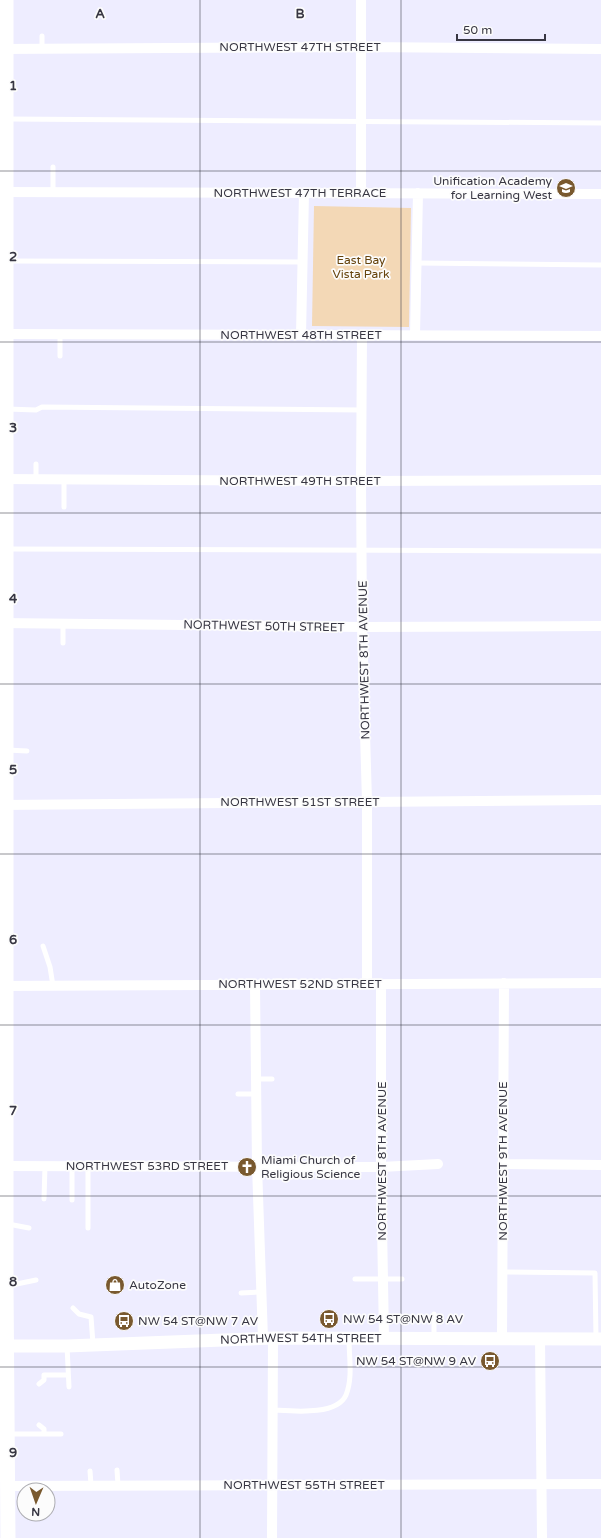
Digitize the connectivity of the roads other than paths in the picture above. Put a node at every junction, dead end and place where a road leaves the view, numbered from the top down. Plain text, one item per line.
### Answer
1 (6, 0) edge
2 (362, 0) edge
3 (3, 26) edge
4 (42, 36) dead end
5 (362, 47) junction
6 (3, 48) edge
7 (42, 48) junction
8 (601, 49) edge
9 (6, 119) junction
10 (362, 122) junction
11 (601, 123) edge
12 (53, 167) dead end
13 (3, 192) edge
14 (53, 192) junction
15 (304, 193) junction
16 (362, 193) junction
17 (418, 193) junction
18 (601, 194) edge
19 (6, 261) junction
20 (302, 262) junction
21 (417, 263) junction
22 (601, 265) edge
23 (3, 297) edge
24 (3, 334) edge
25 (60, 335) junction
26 (301, 335) junction
27 (362, 335) junction
28 (415, 335) junction
29 (601, 336) edge
30 (60, 356) dead end
31 (6, 409) junction
32 (362, 410) junction
33 (3, 424) edge
34 (36, 464) dead end
35 (3, 479) edge
36 (36, 479) junction
37 (64, 479) junction
38 (601, 480) edge
39 (361, 481) junction
40 (64, 507) dead end
41 (4, 549) edge
42 (362, 550) junction
43 (601, 551) edge
44 (3, 623) edge
45 (63, 624) junction
46 (601, 626) edge
47 (362, 627) junction
48 (63, 643) dead end
49 (3, 705) edge
50 (6, 750) junction
51 (27, 750) dead end
52 (601, 800) edge
53 (367, 802) junction
54 (3, 805) edge
55 (3, 916) edge
56 (43, 946) dead end
57 (601, 983) edge
58 (255, 984) junction
59 (367, 984) junction
60 (381, 984) junction
61 (504, 984) junction
62 (3, 986) edge
63 (53, 986) junction
64 (3, 1029) edge
65 (256, 1079) junction
66 (272, 1079) dead end
67 (238, 1094) dead end
68 (256, 1094) junction
69 (438, 1164) dead end
70 (503, 1164) junction
71 (601, 1165) edge
72 (3, 1166) edge
73 (44, 1166) junction
74 (72, 1166) junction
75 (88, 1166) junction
76 (257, 1166) junction
77 (381, 1167) junction
78 (44, 1199) dead end
79 (72, 1200) dead end
80 (7, 1224) junction
81 (29, 1228) dead end
82 (88, 1228) dead end
83 (502, 1272) junction
84 (4, 1276) edge
85 (355, 1279) dead end
86 (402, 1279) dead end
87 (36, 1280) dead end
88 (383, 1280) junction
89 (261, 1292) junction
90 (241, 1293) dead end
91 (3, 1308) edge
92 (73, 1308) dead end
93 (434, 1314) dead end
94 (268, 1338) junction
95 (348, 1338) junction
96 (384, 1338) junction
97 (434, 1338) junction
98 (502, 1338) junction
99 (540, 1338) junction
100 (598, 1339) edge
101 (93, 1345) junction
102 (3, 1346) edge
103 (67, 1346) junction
104 (68, 1375) junction
105 (44, 1380) junction
106 (39, 1384) dead end
107 (48, 1384) dead end
108 (69, 1387) dead end
109 (273, 1410) junction
110 (39, 1425) dead end
111 (45, 1430) junction
112 (61, 1434) dead end
113 (5, 1443) edge
114 (117, 1470) dead end
115 (90, 1471) dead end
116 (273, 1484) junction
117 (542, 1484) junction
118 (601, 1484) edge
119 (91, 1485) junction
120 (118, 1485) junction
121 (5, 1492) edge
122 (8, 1538) edge
123 (272, 1538) edge
124 (542, 1538) edge

1 - 3 main road
2 - 5 street
3 - 6 main road
4 - 7 lane
5 - 7 street, NORTHWEST 47TH STREET
5 - 8 street, NORTHWEST 47TH STREET
5 - 10 street
6 - 7 street, NORTHWEST 47TH STREET
6 - 9 main road
9 - 10 lane
9 - 13 main road
10 - 11 lane
10 - 16 street
12 - 14 lane
13 - 14 street, NORTHWEST 47TH TERRACE
13 - 19 main road
14 - 15 street, NORTHWEST 47TH TERRACE
15 - 16 street, NORTHWEST 47TH TERRACE
15 - 20 street
16 - 17 street, NORTHWEST 47TH TERRACE
17 - 18 street, NORTHWEST 47TH TERRACE
17 - 21 street
19 - 20 lane
19 - 23 main road
20 - 26 street
21 - 22 lane
21 - 28 street
23 - 24 main road
24 - 25 street, NORTHWEST 48TH STREET
24 - 31 main road
25 - 26 street, NORTHWEST 48TH STREET
25 - 30 lane
26 - 27 street, NORTHWEST 48TH STREET
27 - 28 street, NORTHWEST 48TH STREET
27 - 32 street, NORTHWEST 8TH AVENUE
28 - 29 street, NORTHWEST 48TH STREET
31 - 32 lane
31 - 33 main road
32 - 39 street, NORTHWEST 8TH AVENUE
33 - 35 main road
34 - 36 lane
35 - 36 street, NORTHWEST 49TH STREET
35 - 41 main road
36 - 37 street, NORTHWEST 49TH STREET
37 - 39 street, NORTHWEST 49TH STREET
37 - 40 lane
38 - 39 street, NORTHWEST 49TH STREET
39 - 42 street, NORTHWEST 8TH AVENUE
41 - 42 lane
41 - 44 main road
42 - 43 lane
42 - 47 street, NORTHWEST 8TH AVENUE
44 - 45 street, NORTHWEST 50TH STREET
44 - 49 main road
45 - 47 street, NORTHWEST 50TH STREET
45 - 48 lane
46 - 47 street, NORTHWEST 50TH STREET
47 - 53 street, NORTHWEST 8TH AVENUE
49 - 50 main road
50 - 51 lane
50 - 54 main road
52 - 53 street, NORTHWEST 51ST STREET
53 - 54 street, NORTHWEST 51ST STREET
53 - 59 street, NORTHWEST 8TH AVENUE
54 - 55 main road
55 - 62 main road
56 - 63 lane
57 - 61 street, NORTHWEST 52ND STREET
58 - 59 street, NORTHWEST 52ND STREET
58 - 63 street, NORTHWEST 52ND STREET
58 - 65 street
59 - 60 street, NORTHWEST 52ND STREET
60 - 61 street, NORTHWEST 52ND STREET
60 - 77 street, NORTHWEST 8TH AVENUE
61 - 70 street, NORTHWEST 9TH AVENUE
62 - 63 street, NORTHWEST 52ND STREET
62 - 64 main road
64 - 72 main road
65 - 66 lane
65 - 68 street
67 - 68 lane
68 - 76 street
69 - 77 street, NORTHWEST 53RD STREET
70 - 71 street
70 - 83 street, NORTHWEST 9TH AVENUE
72 - 73 street, NORTHWEST 53RD STREET
72 - 80 main road
73 - 74 street, NORTHWEST 53RD STREET
73 - 78 lane
74 - 75 street, NORTHWEST 53RD STREET
74 - 79 lane
75 - 76 street, NORTHWEST 53RD STREET
75 - 82 lane
76 - 77 street, NORTHWEST 53RD STREET
76 - 89 street
77 - 88 street, NORTHWEST 8TH AVENUE
80 - 81 lane
80 - 84 main road
83 - 98 street, NORTHWEST 9TH AVENUE
83 - 100 lane
84 - 87 lane
84 - 91 main road
85 - 88 lane
86 - 88 lane
88 - 96 street, NORTHWEST 8TH AVENUE
89 - 90 lane
89 - 94 street
91 - 102 main road
92 - 101 lane
93 - 97 lane
94 - 95 main road, NORTHWEST 54TH STREET
94 - 101 main road, NORTHWEST 54TH STREET
94 - 109 street
95 - 96 main road, NORTHWEST 54TH STREET
95 - 109 lane
96 - 97 main road, NORTHWEST 54TH STREET
97 - 98 main road, NORTHWEST 54TH STREET
98 - 99 main road, NORTHWEST 54TH STREET
99 - 100 main road, NORTHWEST 54TH STREET
99 - 117 street
101 - 103 main road, NORTHWEST 54TH STREET
102 - 103 main road, NORTHWEST 54TH STREET
102 - 113 main road
103 - 104 lane
104 - 105 lane
104 - 108 lane
105 - 106 lane
105 - 107 lane
109 - 116 street
110 - 111 lane
111 - 112 lane
111 - 113 lane
113 - 121 main road
114 - 120 lane
115 - 119 lane
116 - 117 street, NORTHWEST 55TH STREET
116 - 120 street, NORTHWEST 55TH STREET
116 - 123 street
117 - 118 street, NORTHWEST 55TH STREET
117 - 124 street
119 - 120 street, NORTHWEST 55TH STREET
119 - 121 street, NORTHWEST 55TH STREET
121 - 122 main road

